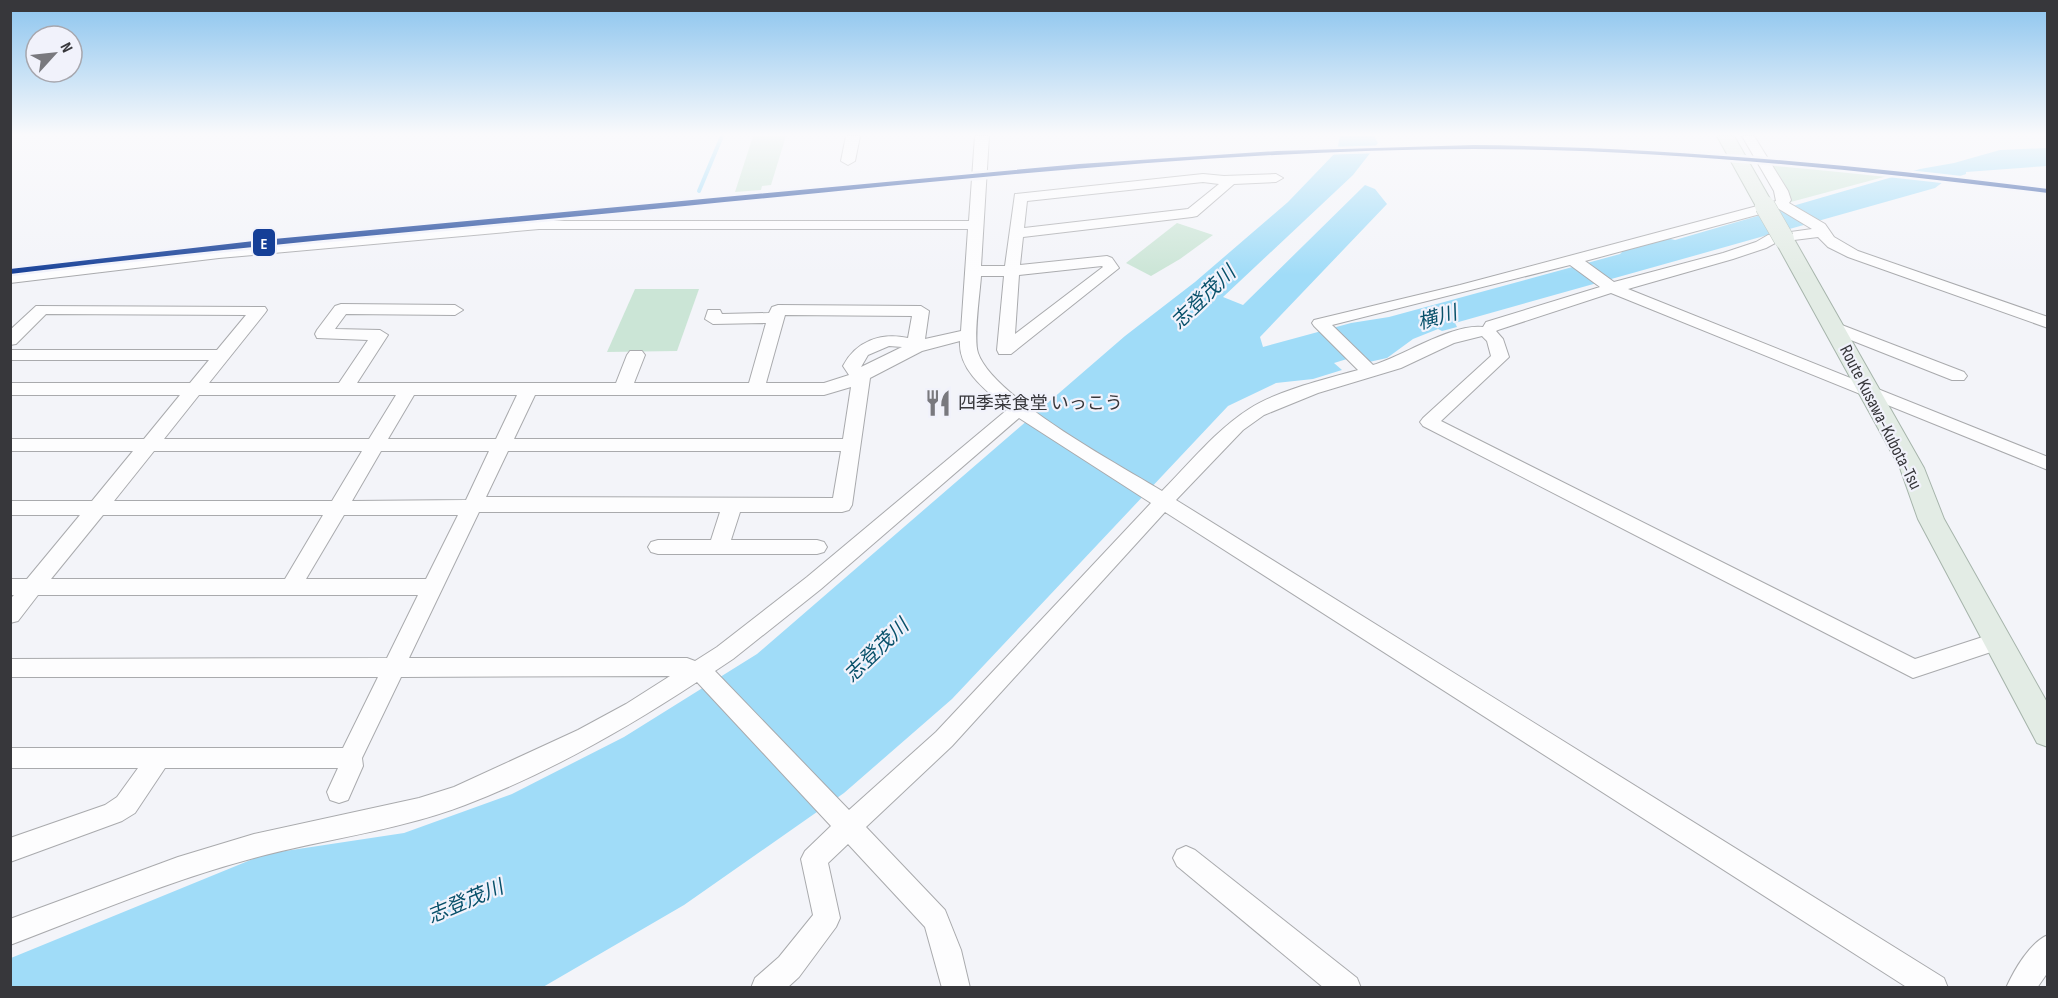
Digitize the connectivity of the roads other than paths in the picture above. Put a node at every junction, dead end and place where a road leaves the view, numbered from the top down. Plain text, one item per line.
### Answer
1 (979, 183) edge
2 (1159, 183) edge
3 (1226, 183) edge
4 (1758, 183) edge
5 (1776, 183) edge
6 (1777, 205) junction
7 (977, 225) junction
8 (1821, 230) junction
9 (1018, 233) junction
10 (1573, 260) junction
11 (974, 271) junction
12 (1012, 271) junction
13 (10, 278) edge
14 (1612, 288) junction
15 (455, 310) dead end
16 (776, 318) junction
17 (721, 320) dead end
18 (2048, 323) edge
19 (1834, 327) junction
20 (1487, 332) junction
21 (967, 334) junction
22 (10, 340) edge
23 (915, 347) junction
24 (1005, 350) junction
25 (10, 355) edge
26 (222, 355) junction
27 (636, 355) dead end
28 (978, 370) junction
29 (1369, 371) junction
30 (862, 375) junction
31 (1958, 376) dead end
32 (10, 389) edge
33 (195, 389) junction
34 (344, 389) junction
35 (408, 389) junction
36 (529, 389) junction
37 (622, 389) junction
38 (756, 389) junction
39 (1870, 391) junction
40 (1022, 412) junction
41 (10, 445) edge
42 (149, 445) junction
43 (375, 445) junction
44 (502, 445) junction
45 (852, 445) junction
46 (2048, 464) edge
47 (1161, 501) junction
48 (732, 505) junction
49 (472, 506) junction
50 (10, 508) edge
51 (98, 508) junction
52 (338, 508) junction
53 (658, 547) dead end
54 (719, 547) junction
55 (817, 547) dead end
56 (10, 587) edge
57 (34, 587) junction
58 (291, 587) junction
59 (433, 587) junction
60 (10, 615) edge
61 (1998, 641) junction
62 (394, 667) junction
63 (10, 668) edge
64 (701, 674) junction
65 (2048, 734) edge
66 (10, 758) edge
67 (159, 758) junction
68 (350, 758) junction
69 (339, 792) dead end
70 (849, 827) junction
71 (10, 850) edge
72 (1186, 858) dead end
73 (10, 932) edge
74 (2048, 948) edge
75 (765, 987) edge
76 (956, 987) edge
77 (1347, 987) edge
78 (1934, 987) edge
79 (2020, 987) edge

1 - 7 street
2 - 9 street
3 - 9 street
4 - 6 main road, Route Kusawa-Kubota-Tsu
5 - 6 street
6 - 8 street
6 - 10 street
6 - 19 main road, Route Kusawa-Kubota-Tsu, bridge
7 - 11 street
7 - 13 street
8 - 14 street
8 - 18 street
9 - 12 street
10 - 14 street
10 - 29 street
11 - 12 street
11 - 21 street
12 - 24 street
12 - 24 street
14 - 20 street
14 - 39 street
15 - 34 street
16 - 17 street
16 - 23 street
16 - 38 street
19 - 31 street
19 - 39 main road, Route Kusawa-Kubota-Tsu
20 - 29 street
20 - 61 street
21 - 23 street
21 - 28 street
22 - 26 street
23 - 30 street
24 - 28 street
25 - 26 street
26 - 33 street
27 - 37 street
28 - 40 street
29 - 47 street
30 - 38 street
30 - 45 street
32 - 33 street
33 - 34 street
33 - 42 street
34 - 35 street
35 - 36 street
35 - 43 street
36 - 37 street
36 - 44 street
37 - 38 street
39 - 46 street
39 - 61 main road, Route Kusawa-Kubota-Tsu
40 - 47 street
40 - 64 street
41 - 42 street
42 - 43 street
42 - 51 street
43 - 44 street
43 - 52 street
44 - 45 street
44 - 49 street
45 - 48 street
47 - 70 street
47 - 78 street
48 - 49 street
48 - 54 street
49 - 52 street
49 - 59 street
50 - 51 street
51 - 52 street
51 - 57 street
52 - 58 street
53 - 54 street
54 - 55 street
56 - 57 street
57 - 58 street
57 - 60 street
58 - 59 street
59 - 62 street
61 - 65 main road, Route Kusawa-Kubota-Tsu
62 - 63 street
62 - 64 street
62 - 68 street
64 - 70 street
64 - 73 street
66 - 67 street
67 - 68 street
67 - 71 street
68 - 69 street
70 - 75 street
70 - 76 street
72 - 77 street
74 - 79 street

